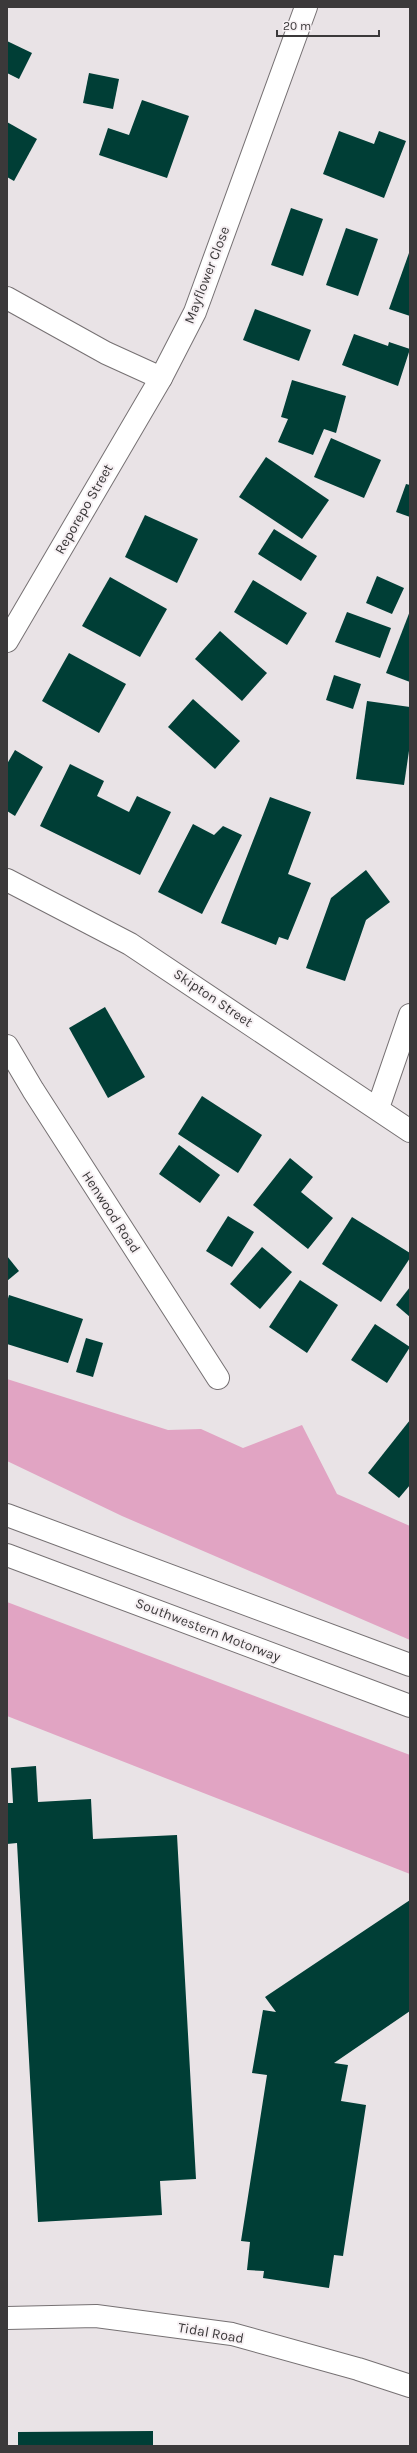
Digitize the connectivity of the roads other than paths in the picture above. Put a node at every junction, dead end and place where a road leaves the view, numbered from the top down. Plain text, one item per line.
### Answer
1 (306, 7) edge
2 (7, 298) edge
3 (161, 378) junction
4 (7, 641) edge
5 (7, 880) edge
6 (410, 1015) edge
7 (7, 1046) edge
8 (378, 1108) junction
9 (410, 1131) edge
10 (218, 1378) dead end
11 (7, 1515) edge
12 (7, 1555) edge
13 (410, 1665) edge
14 (410, 1706) edge
15 (7, 2318) edge
16 (410, 2386) edge

1 - 3 main road, Mayflower Close
2 - 3 main road
3 - 4 main road, Reporepo Street
5 - 8 main road, Skipton Street
6 - 8 main road
7 - 10 main road, Henwood Road
8 - 9 main road, Skipton Street
11 - 13 main road
12 - 14 main road, Southwestern Motorway
15 - 16 main road, Tidal Road

